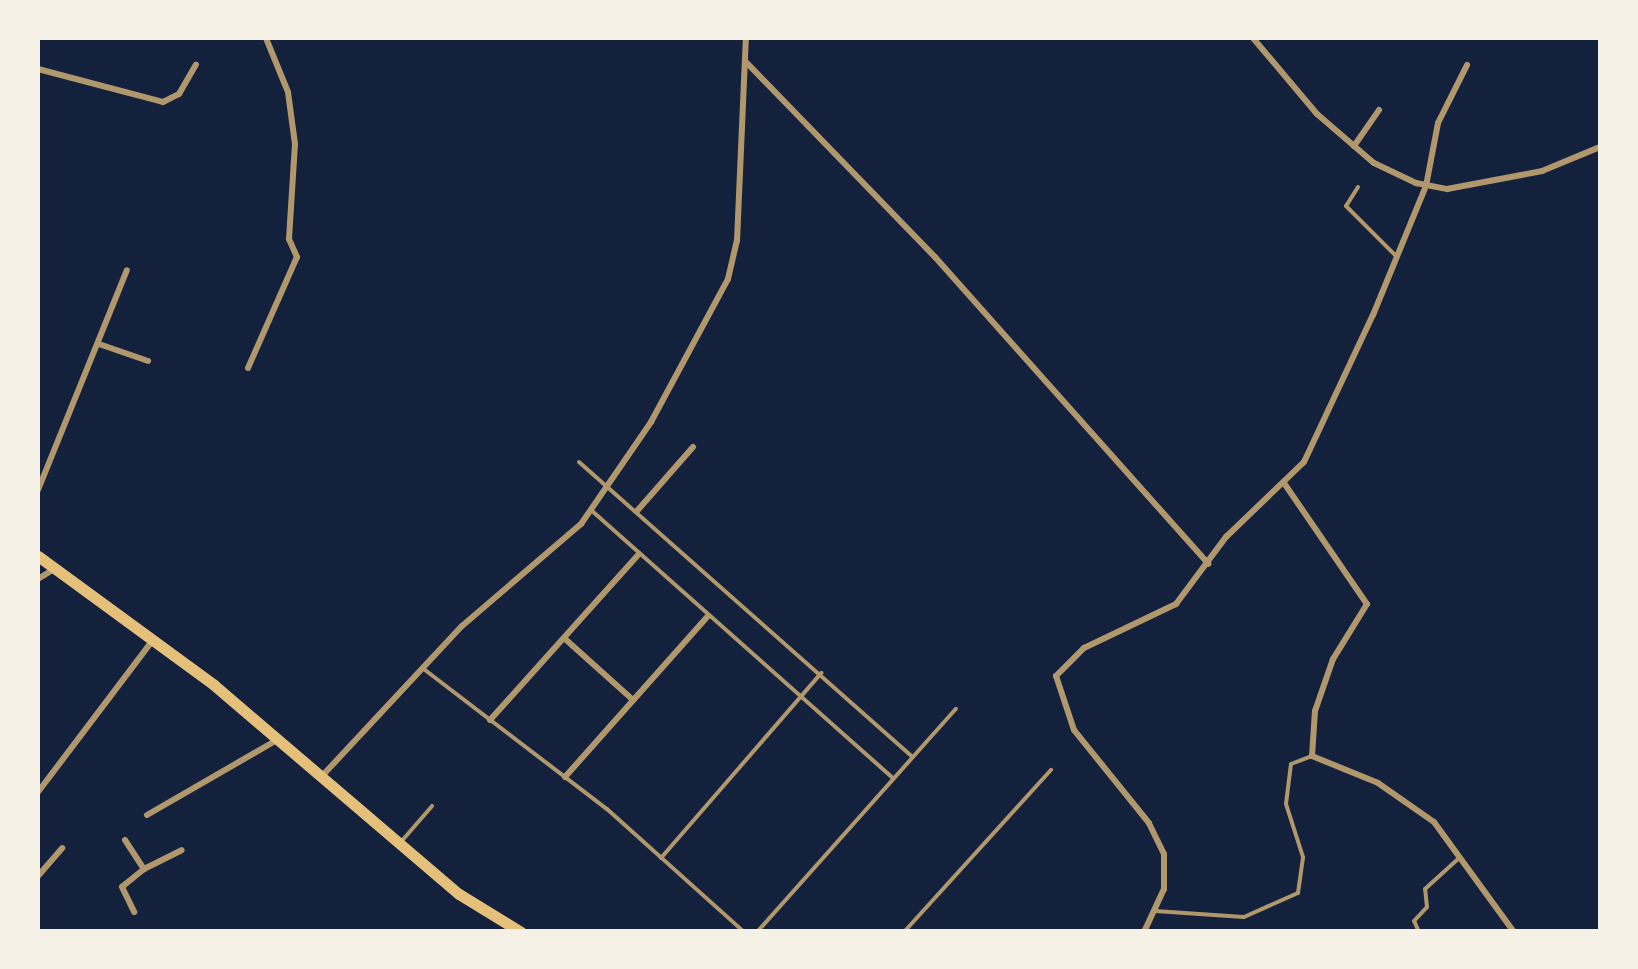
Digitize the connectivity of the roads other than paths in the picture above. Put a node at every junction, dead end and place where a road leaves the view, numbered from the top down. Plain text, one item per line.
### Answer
1 (266, 38) edge
2 (746, 38) edge
3 (1253, 38) edge
4 (746, 62) junction
5 (196, 65) dead end
6 (1467, 65) dead end
7 (38, 69) edge
8 (1379, 110) dead end
9 (1354, 146) junction
10 (1600, 147) edge
11 (1426, 186) junction
12 (1358, 188) dead end
13 (1397, 257) junction
14 (127, 270) dead end
15 (99, 344) junction
16 (148, 361) dead end
17 (248, 368) dead end
18 (692, 446) dead end
19 (579, 462) dead end
20 (1284, 483) junction
21 (609, 486) junction
22 (38, 490) edge
23 (591, 510) junction
24 (637, 511) junction
25 (639, 554) junction
26 (38, 556) edge
27 (1210, 564) junction
28 (55, 568) junction
29 (38, 579) edge
30 (707, 617) junction
31 (564, 638) junction
32 (153, 640) junction
33 (425, 670) junction
34 (821, 673) junction
35 (633, 700) junction
36 (799, 700) junction
37 (956, 709) dead end
38 (490, 720) junction
39 (278, 739) junction
40 (1312, 756) junction
41 (912, 757) junction
42 (1051, 770) dead end
43 (322, 776) junction
44 (564, 777) junction
45 (892, 778) junction
46 (38, 792) edge
47 (432, 806) dead end
48 (147, 815) dead end
49 (126, 840) dead end
50 (400, 843) junction
51 (62, 848) dead end
52 (182, 850) dead end
53 (1462, 856) junction
54 (661, 858) junction
55 (144, 869) junction
56 (38, 876) edge
57 (1154, 911) junction
58 (134, 912) dead end
59 (521, 932) edge
60 (744, 932) edge
61 (758, 932) edge
62 (904, 932) edge
63 (1144, 932) edge
64 (1419, 932) edge
65 (1514, 932) edge

1 - 17 street
2 - 4 street
3 - 9 street
4 - 21 street
4 - 27 street
5 - 7 street
6 - 11 street
8 - 9 street
9 - 11 street
10 - 11 street
11 - 13 street
12 - 13 lane
13 - 20 street
14 - 15 street
15 - 16 street
15 - 22 street
18 - 24 street
19 - 21 lane
20 - 27 street
20 - 40 street
21 - 23 street
21 - 24 lane
23 - 25 lane
23 - 33 street
24 - 34 lane
25 - 30 lane
25 - 31 street
26 - 28 highway
27 - 57 street
28 - 29 street
28 - 32 highway
30 - 35 street
30 - 36 lane
31 - 35 street
31 - 38 street
32 - 39 highway
32 - 46 street
33 - 38 lane
33 - 43 street
34 - 36 lane
34 - 41 lane
35 - 44 street
36 - 45 lane
36 - 54 lane
37 - 41 lane
38 - 44 lane
39 - 43 highway
39 - 48 street
40 - 53 street
40 - 57 lane
41 - 45 lane
42 - 62 lane
43 - 50 highway
44 - 54 lane
45 - 61 lane
47 - 50 lane
49 - 55 street
50 - 59 highway
51 - 56 street
52 - 55 street
53 - 64 lane
53 - 65 street
54 - 60 lane
55 - 58 street
57 - 63 street

